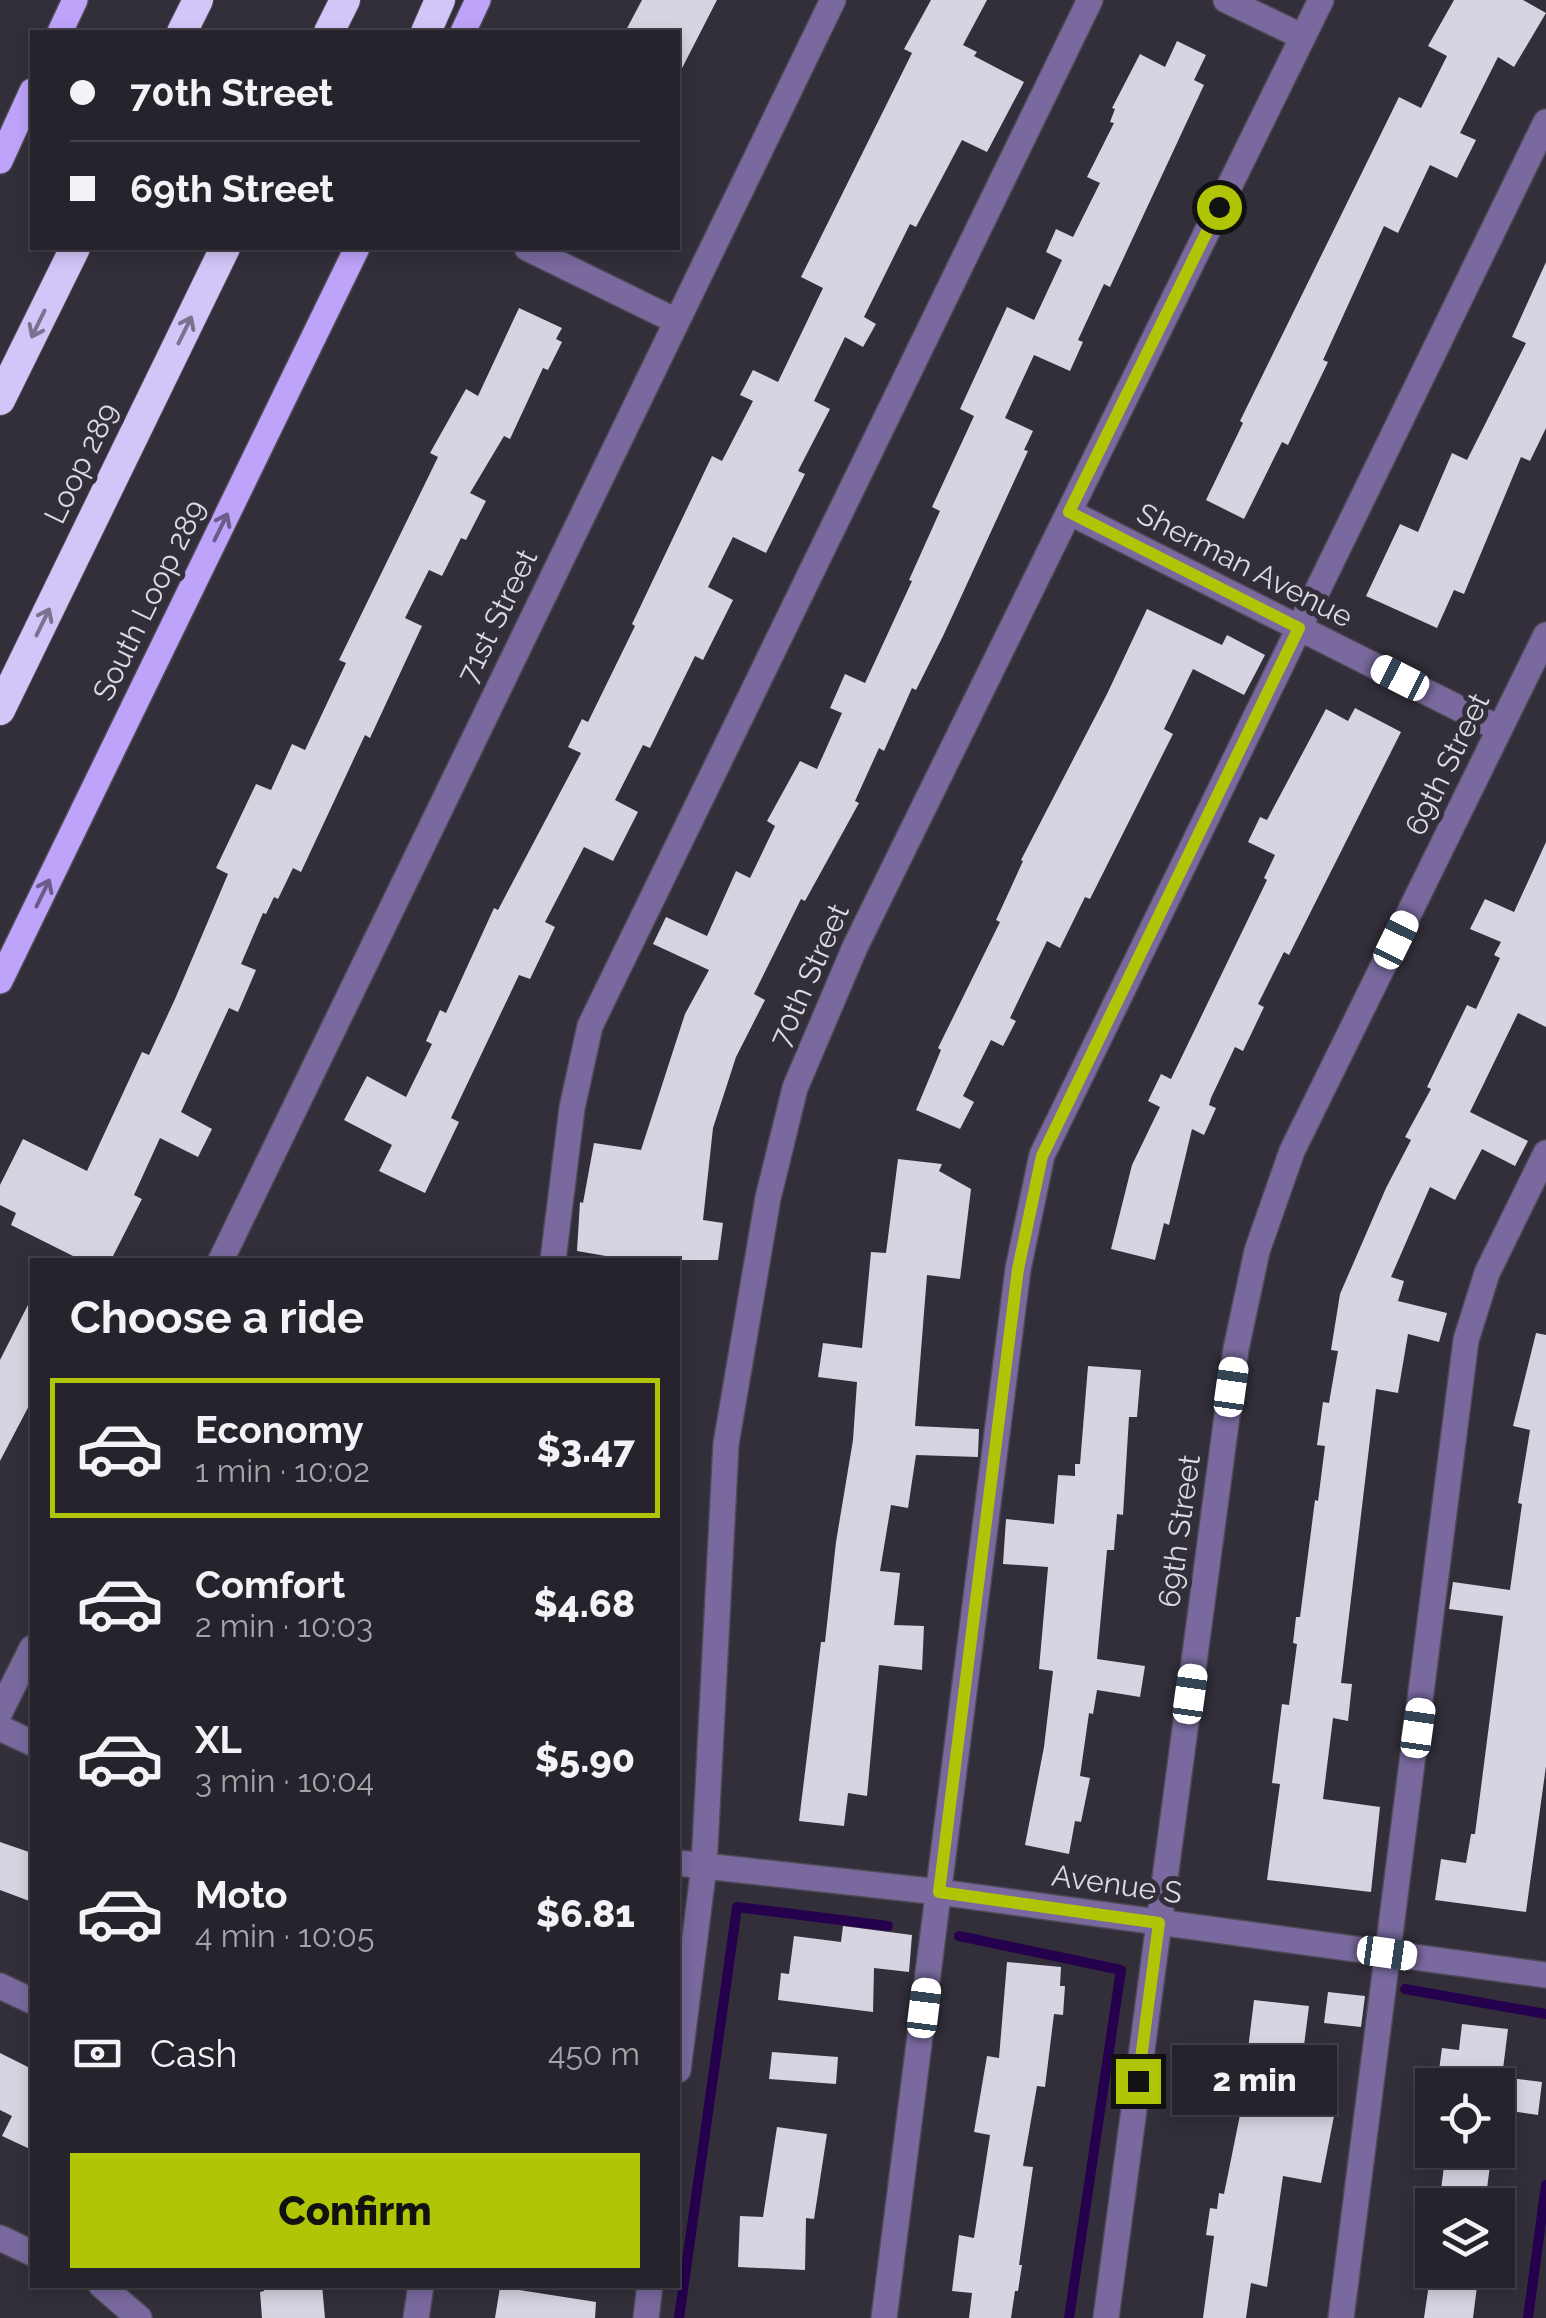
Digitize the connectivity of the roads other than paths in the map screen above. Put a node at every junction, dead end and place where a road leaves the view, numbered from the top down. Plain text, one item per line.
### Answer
1 (75, 0) edge
2 (198, 0) edge
3 (345, 0) edge
4 (440, 0) edge
5 (478, 0) edge
6 (833, 0) edge
7 (1090, 0) edge
8 (1226, 0) edge
9 (1320, 0) edge
10 (61, 30) edge
11 (183, 30) edge
12 (330, 30) edge
13 (427, 30) edge
14 (463, 30) edge
15 (1302, 37) junction
16 (30, 95) edge
17 (1546, 122) edge
18 (0, 161) edge
19 (75, 250) edge
20 (224, 250) edge
21 (356, 250) edge
22 (531, 250) edge
23 (676, 321) junction
24 (0, 400) edge
25 (1069, 512) junction
26 (1299, 628) junction
27 (1546, 635) edge
28 (0, 710) edge
29 (1500, 729) junction
30 (0, 980) edge
31 (1546, 1154) edge
32 (222, 1258) edge
33 (553, 1258) edge
34 (30, 1652) edge
35 (0, 1712) edge
36 (0, 1728) edge
37 (30, 1742) edge
38 (690, 1865) edge
39 (939, 1892) junction
40 (1159, 1923) junction
41 (1387, 1953) junction
42 (1546, 1975) edge
43 (0, 1986) edge
44 (30, 2000) edge
45 (680, 2036) edge
46 (0, 2238) edge
47 (30, 2252) edge
48 (105, 2288) edge
49 (421, 2288) edge
50 (650, 2288) edge
51 (139, 2318) edge
52 (416, 2318) edge
53 (646, 2318) edge
54 (884, 2318) edge
55 (1106, 2318) edge
56 (1341, 2318) edge

1 - 10 main road
2 - 11 highway
3 - 12 highway
4 - 13 highway
5 - 14 main road
6 - 23 street, 71st Street
7 - 33 street
8 - 15 street
9 - 15 street, 70th Street
15 - 25 street, 70th Street
16 - 18 main road
17 - 26 street
19 -> 24 highway
28 -> 20 highway, Loop 289
30 -> 21 main road, South Loop 289
22 - 23 street
23 - 32 street, 71st Street
25 - 26 street, Sherman Avenue
25 - 38 street, 70th Street
26 - 29 street, Sherman Avenue
26 - 39 street
27 - 29 street, 69th Street
29 - 40 street, 69th Street
31 - 41 street
34 - 35 street
36 - 37 street
38 - 39 street, Avenue S
38 - 45 street, 70th Street
39 - 40 street, Avenue S
39 - 54 street
40 - 41 street, Avenue S
40 - 55 street, 69th Street
41 - 42 street, Avenue S
41 - 56 street
43 - 44 street
46 - 47 street
48 - 51 street
49 - 52 street
50 - 53 street

